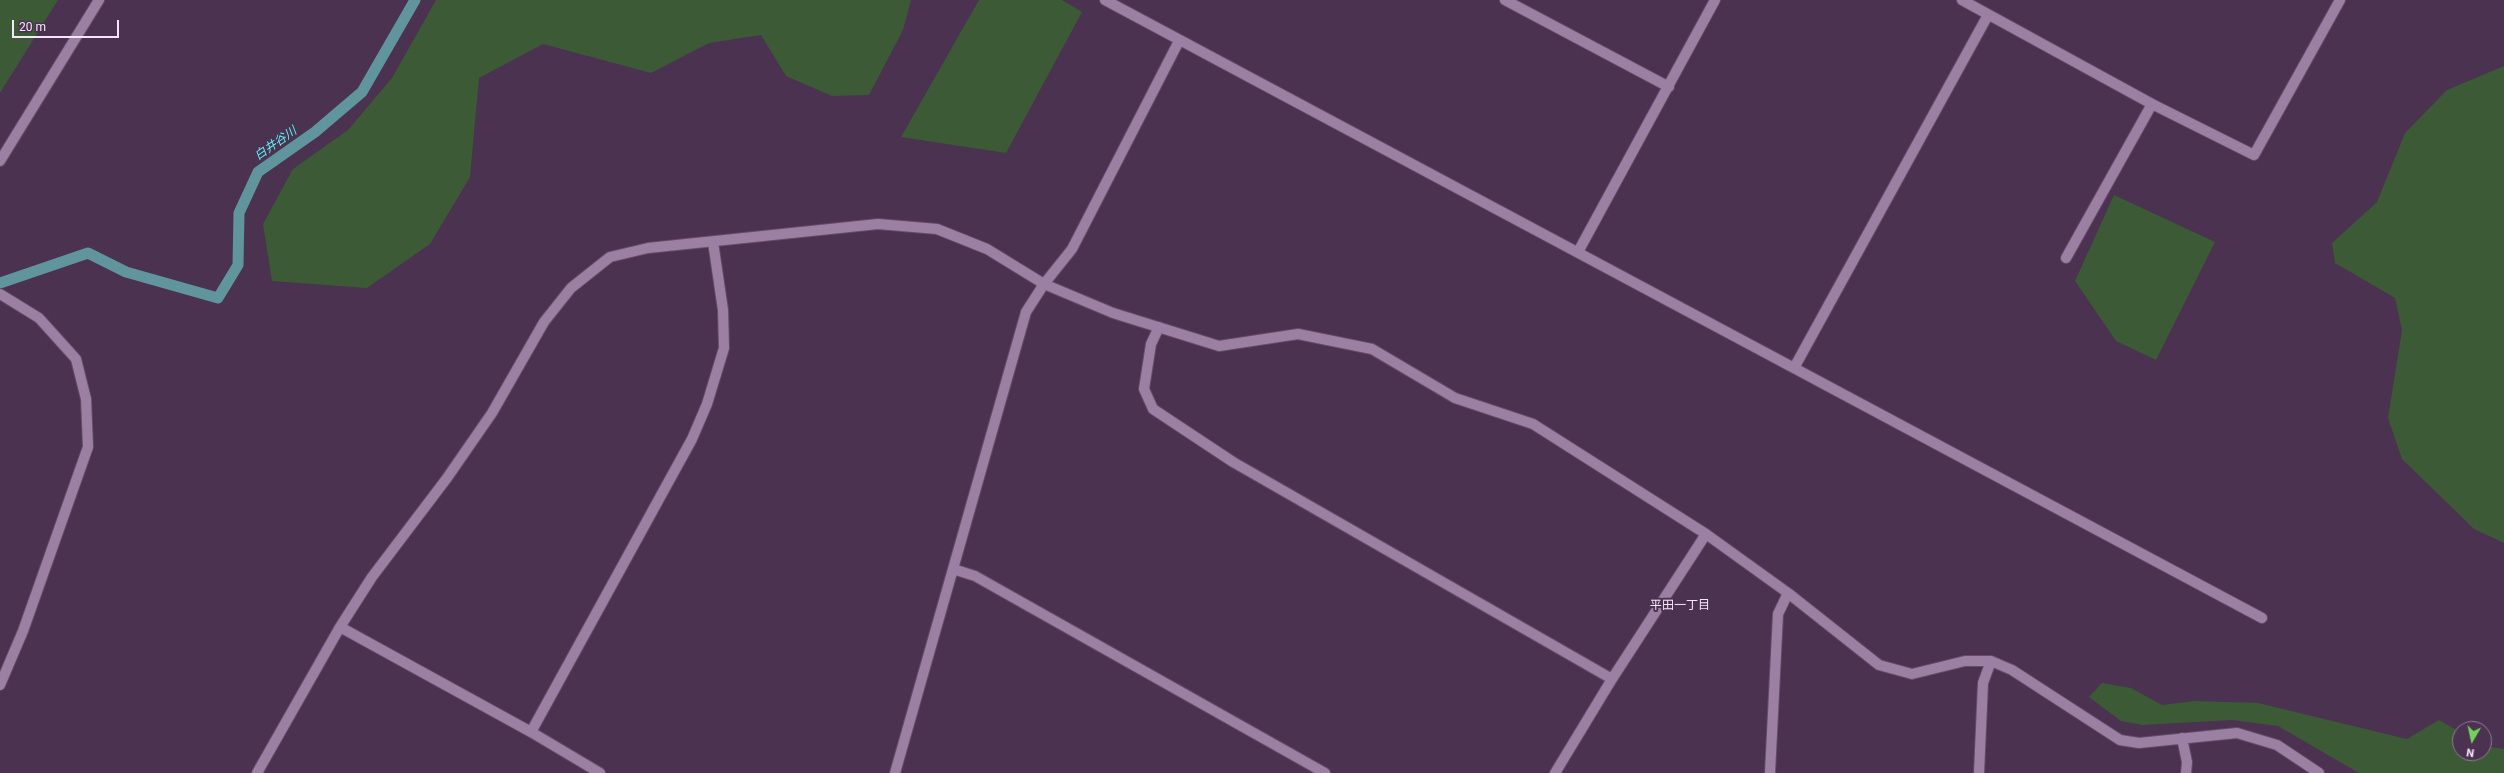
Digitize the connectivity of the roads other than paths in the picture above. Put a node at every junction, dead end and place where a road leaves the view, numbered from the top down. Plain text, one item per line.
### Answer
1 (99, 0) edge
2 (1105, 0) edge
3 (1505, 0) edge
4 (1714, 0) edge
5 (1962, 0) edge
6 (2340, 0) edge
7 (1988, 15) junction
8 (1179, 41) junction
9 (1669, 87) junction
10 (2152, 104) junction
11 (0, 162) edge
12 (712, 242) junction
13 (1578, 252) junction
14 (2066, 258) dead end
15 (1044, 284) junction
16 (0, 294) edge
17 (1159, 327) junction
18 (1794, 368) junction
19 (1706, 534) junction
20 (953, 569) junction
21 (1788, 593) junction
22 (2262, 618) dead end
23 (340, 627) junction
24 (1991, 661) junction
25 (1612, 679) junction
26 (0, 685) edge
27 (531, 732) junction
28 (2182, 738) junction
29 (257, 773) edge
30 (600, 773) edge
31 (895, 773) edge
32 (1325, 773) edge
33 (1555, 773) edge
34 (1770, 773) edge
35 (1979, 773) edge
36 (2186, 773) edge
37 (2319, 773) edge

1 - 11 street
2 - 8 street
3 - 9 street
4 - 9 street
5 - 7 street
6 - 10 street
7 - 10 street
7 - 18 street
8 - 13 street
8 - 15 street
9 - 13 street
10 - 14 street
12 - 15 street
12 - 23 street
12 - 27 street
13 - 18 street
15 - 17 street
15 - 20 street
16 - 26 street
17 - 19 street
17 - 25 street
18 - 22 street
19 - 21 street
19 - 25 street
20 - 31 street
20 - 32 street
21 - 24 street
21 - 34 street
23 - 27 street
23 - 29 street
24 - 28 street
24 - 35 street
25 - 33 street
27 - 30 street
28 - 36 street
28 - 37 street

